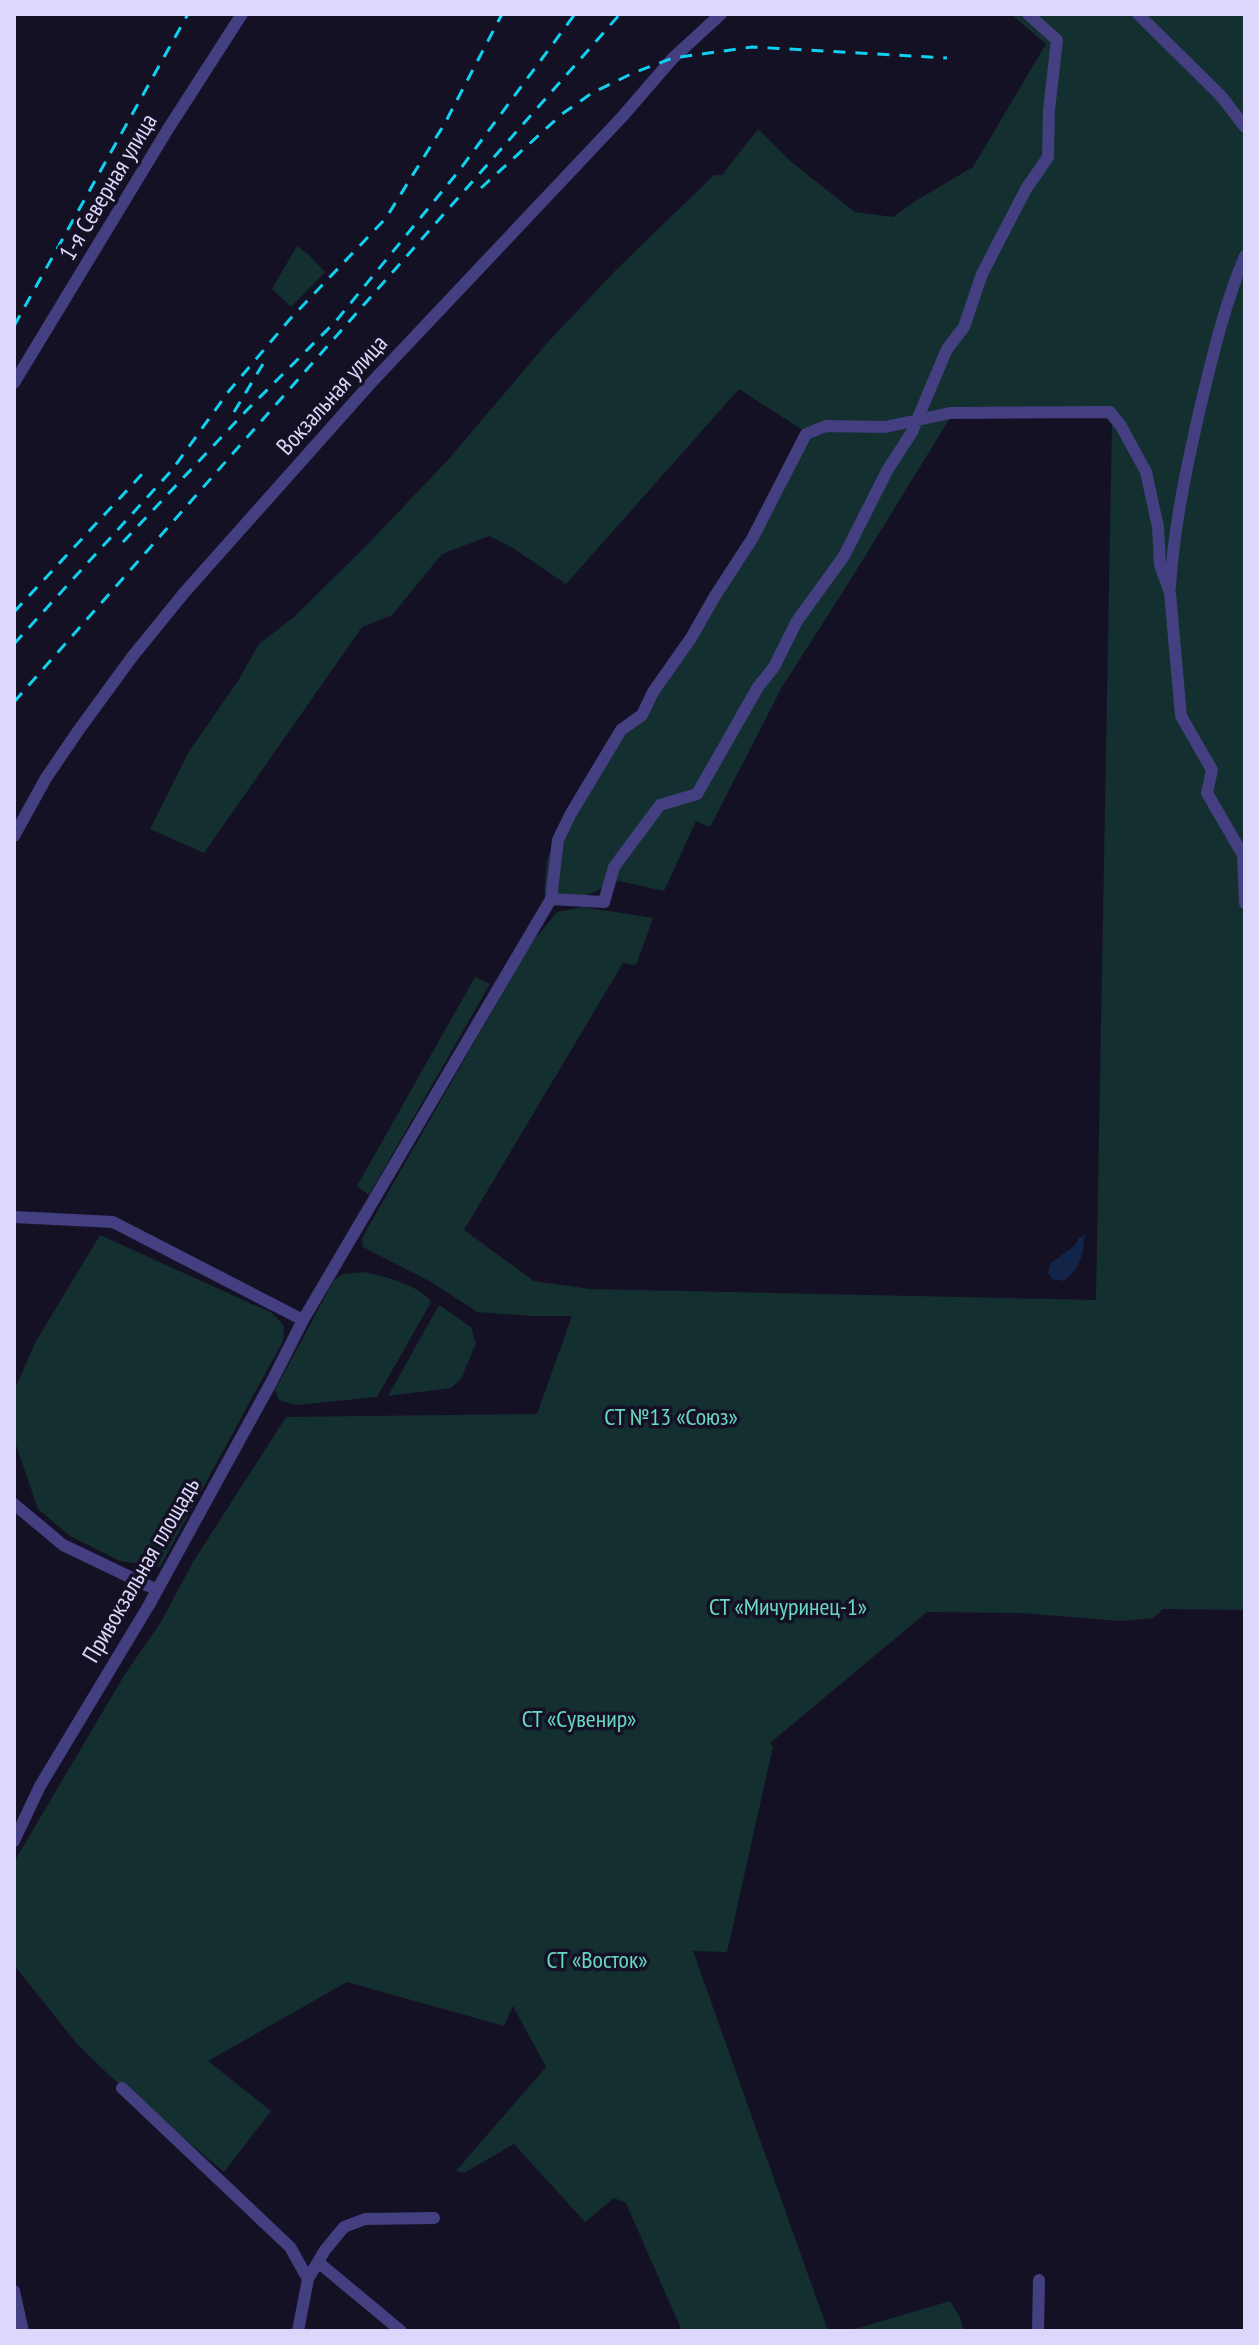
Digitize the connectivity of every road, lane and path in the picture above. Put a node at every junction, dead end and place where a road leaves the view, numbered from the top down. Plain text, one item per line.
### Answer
1 (242, 14) edge
2 (721, 14) edge
3 (1028, 14) edge
4 (1138, 14) edge
5 (1245, 127) edge
6 (1245, 256) edge
7 (14, 383) edge
8 (917, 421) junction
9 (1170, 593) junction
10 (14, 836) edge
11 (551, 899) junction
12 (1245, 903) edge
13 (14, 1217) edge
14 (303, 1320) junction
15 (14, 1504) edge
16 (157, 1590) junction
17 (14, 1841) edge
18 (122, 2088) dead end
19 (434, 2218) dead end
20 (318, 2262) junction
21 (308, 2279) junction
22 (1039, 2280) dead end
23 (14, 2291) edge
24 (23, 2331) edge
25 (298, 2331) edge
26 (401, 2331) edge
27 (1038, 2331) edge

1 - 7 street, 1-я Северная улица
2 - 10 street, Вокзальная улица
3 - 8 street
4 - 5 street
6 - 9 street
8 - 9 street
8 - 11 street
8 - 11 street
9 - 12 street
11 - 14 street, Привокзальная площадь
13 - 14 street
14 - 16 street, Привокзальная площадь
15 - 16 street
16 - 17 street, Привокзальная площадь
18 - 21 street
19 - 20 street
20 - 21 street
20 - 26 street
21 - 25 street
22 - 27 street
23 - 24 street

